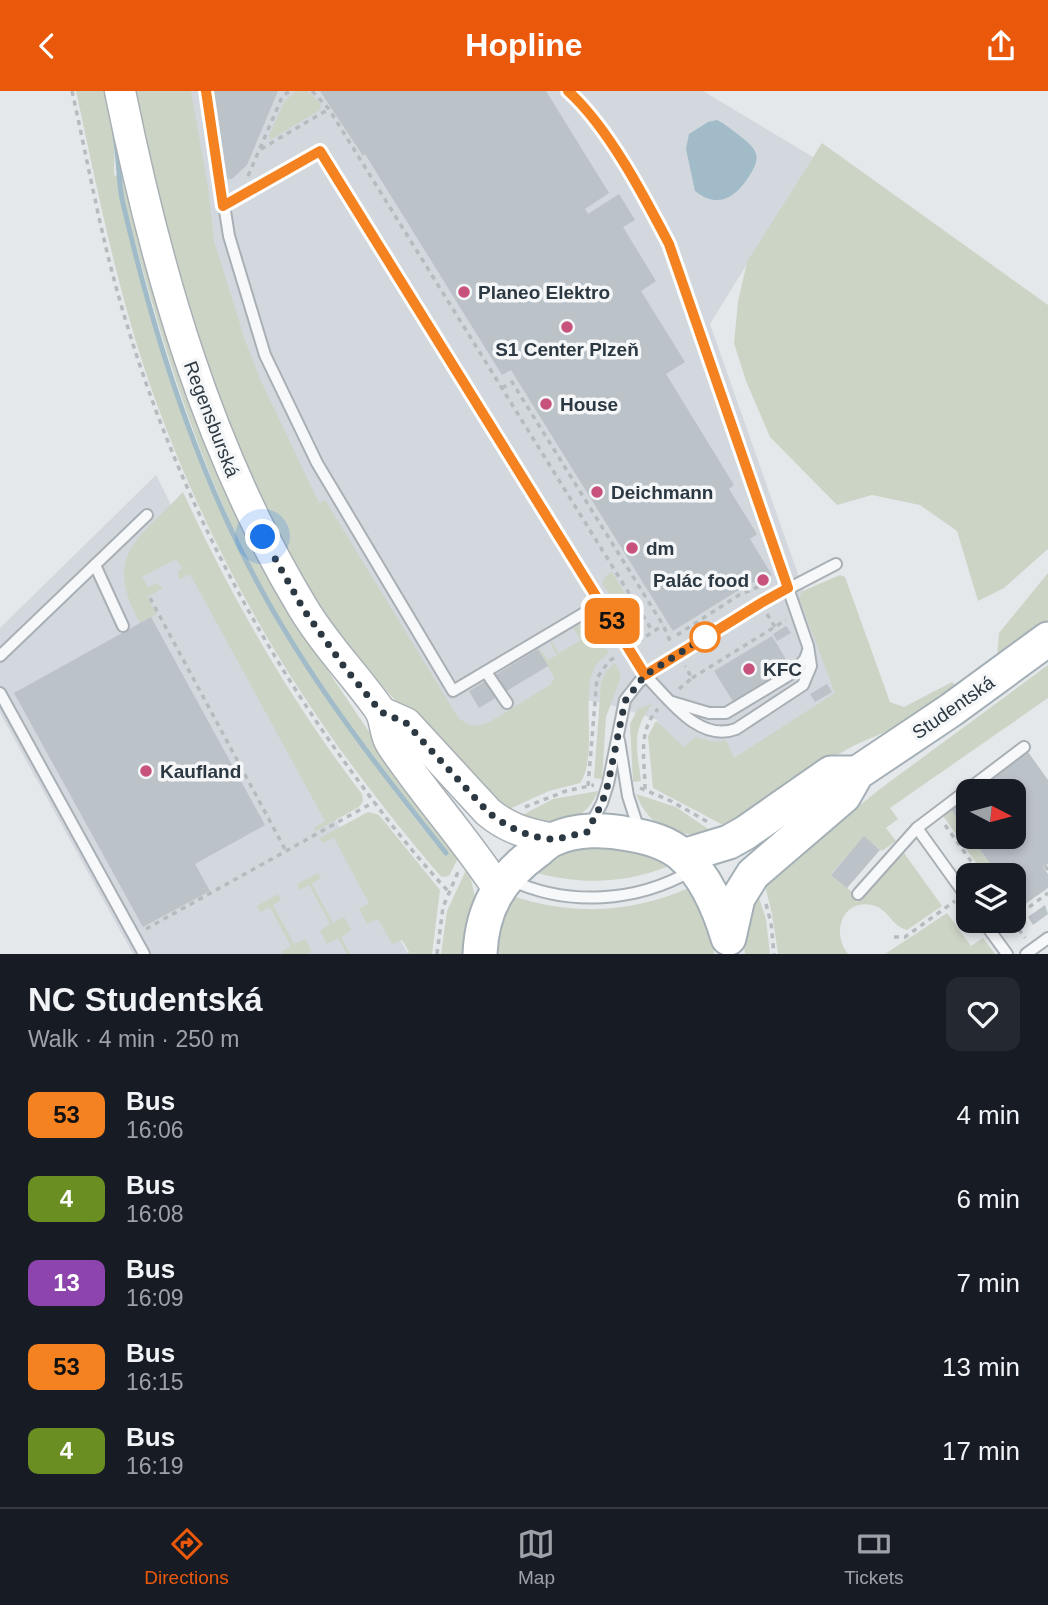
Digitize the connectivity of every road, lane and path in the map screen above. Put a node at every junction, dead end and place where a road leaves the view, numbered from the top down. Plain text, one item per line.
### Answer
1 (72, 91) edge
2 (120, 91) edge
3 (206, 91) edge
4 (290, 91) edge
5 (312, 91) edge
6 (568, 91) edge
7 (329, 109) junction
8 (261, 150) junction
9 (241, 196) junction
10 (223, 206) junction
11 (502, 388) junction
12 (147, 515) dead end
13 (836, 564) dead end
14 (95, 565) junction
15 (760, 586) dead end
16 (788, 588) junction
17 (150, 598) dead end
18 (601, 603) junction
19 (797, 614) junction
20 (663, 625) junction
21 (123, 626) dead end
22 (653, 632) junction
23 (1048, 639) edge
24 (670, 640) junction
25 (808, 646) junction
26 (629, 648) junction
27 (677, 654) junction
28 (0, 656) edge
29 (486, 671) junction
30 (645, 675) junction
31 (692, 678) junction
32 (0, 692) edge
33 (670, 700) junction
34 (507, 703) dead end
35 (381, 712) junction
36 (617, 729) junction
37 (1024, 747) dead end
38 (857, 773) junction
39 (588, 786) dead end
40 (645, 789) dead end
41 (374, 802) junction
42 (936, 812) junction
43 (916, 828) junction
44 (587, 832) junction
45 (641, 836) junction
46 (554, 839) junction
47 (286, 851) junction
48 (688, 863) junction
49 (972, 863) edge
50 (502, 883) junction
51 (956, 883) edge
52 (449, 891) dead end
53 (1048, 893) edge
54 (858, 894) dead end
55 (765, 902) dead end
56 (956, 904) edge
57 (1026, 909) edge
58 (143, 930) dead end
59 (992, 933) edge
60 (894, 937) dead end
61 (1048, 938) edge
62 (729, 946) edge
63 (144, 954) edge
64 (480, 954) edge
65 (774, 954) edge
66 (1007, 954) edge
67 (1026, 954) edge

1 - 41 path
2 - 35 main road, Regensburská
3 - 10 lane
4 - 8 path
5 - 7 path
6 - 16 lane
7 - 8 path
7 - 11 path
8 - 9 path
9 - 10 lane
9 - 18 lane
10 - 29 lane
11 - 20 path
11 - 22 path
12 - 14 lane
13 - 16 lane
14 - 21 lane
14 - 28 lane
15 - 24 path
16 - 19 lane
16 - 27 lane
17 - 47 path
18 - 26 lane
18 - 29 lane
19 - 25 lane
19 - 31 path
20 - 22 path
20 - 24 path
22 - 26 path
23 - 38 main road, Studentská
24 - 27 path
25 - 33 lane
25 - 33 lane
26 - 30 lane
26 - 39 path
27 - 30 lane
27 - 31 path
29 - 34 lane
30 - 33 lane
30 - 36 lane
31 - 33 path
32 - 63 lane
33 - 40 path
35 - 46 main road, Regensburská
35 - 50 main road, Regensburská
36 - 44 lane
36 - 45 lane
37 - 42 lane
38 - 48 main road, Studentská
38 - 62 main road, Studentská
41 - 47 path
41 - 52 path
42 - 43 lane
42 - 49 path
43 - 51 lane
43 - 54 lane
44 - 45 main road, Studentská
44 - 46 main road, Studentská
45 - 48 main road, Studentská
46 - 50 main road, Studentská
47 - 58 path
48 - 50 lane
48 - 62 main road, Studentská
50 - 64 main road, Studentská
53 - 57 path
55 - 65 path
56 - 60 path
59 - 66 lane
61 - 67 lane

